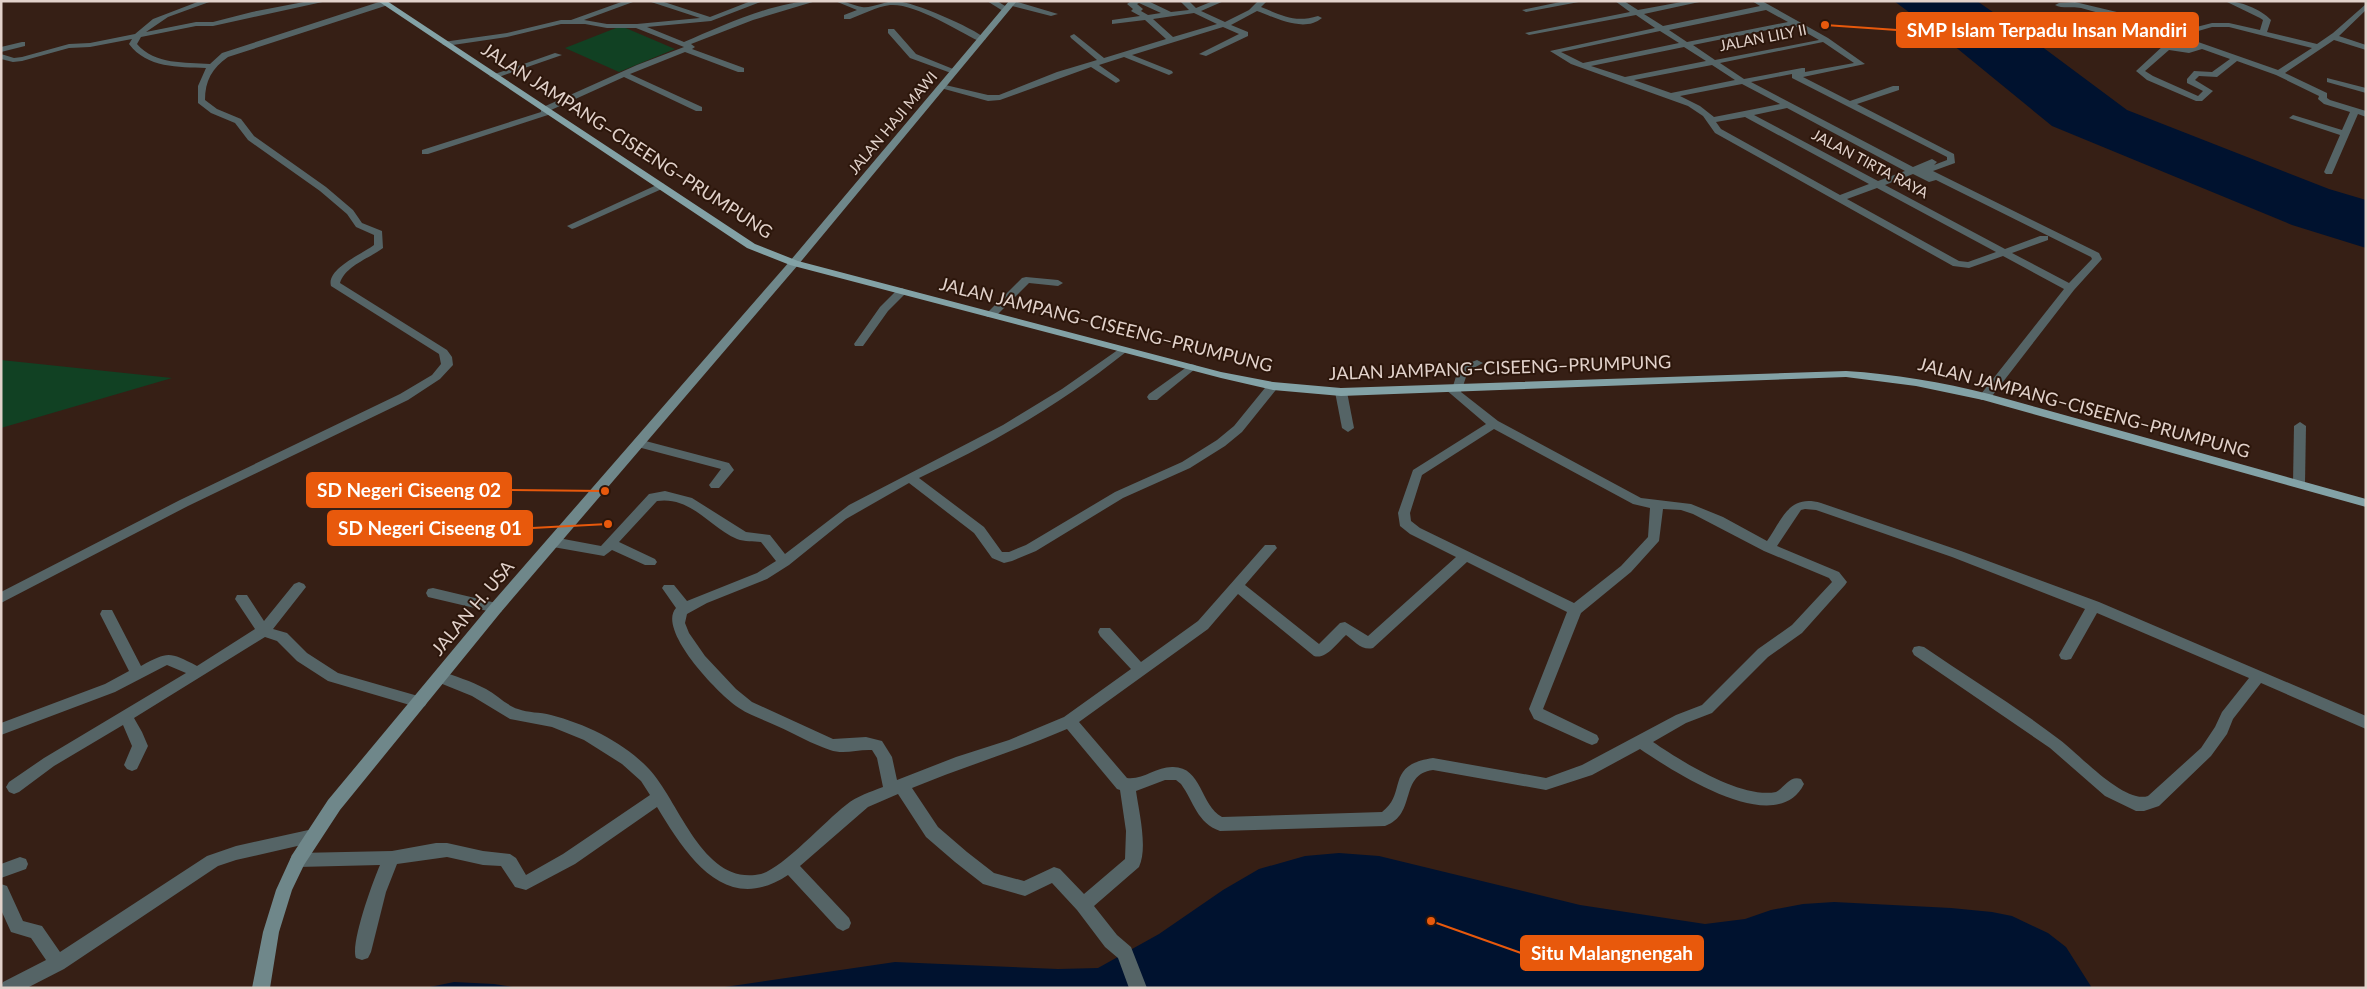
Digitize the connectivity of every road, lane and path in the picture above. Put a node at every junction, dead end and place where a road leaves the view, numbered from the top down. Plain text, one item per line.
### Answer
1 (208, 1) edge
2 (323, 1) edge
3 (652, 1) edge
4 (759, 1) edge
5 (812, 1) edge
6 (839, 1) edge
7 (991, 1) edge
8 (1139, 1) edge
9 (1184, 1) edge
10 (1220, 1) edge
11 (1263, 1) edge
12 (1580, 1) edge
13 (1634, 1) edge
14 (1700, 1) edge
15 (1751, 1) edge
16 (1756, 1) edge
17 (2230, 1) edge
18 (384, 2) edge
19 (629, 2) edge
20 (1569, 2) edge
21 (1621, 2) edge
22 (1010, 5) edge
23 (2059, 5) dead end
24 (2366, 6) edge
25 (1256, 8) junction
26 (1763, 8) junction
27 (1526, 10) dead end
28 (734, 11) junction
29 (864, 11) junction
30 (1195, 11) junction
31 (1637, 13) junction
32 (1054, 14) dead end
33 (1169, 14) junction
34 (1145, 16) junction
35 (848, 17) dead end
36 (750, 18) junction
37 (1318, 18) dead end
38 (711, 19) junction
39 (570, 22) junction
40 (1115, 22) dead end
41 (1790, 24) junction
42 (1224, 25) junction
43 (637, 26) junction
44 (1663, 30) junction
45 (891, 31) dead end
46 (2263, 32) junction
47 (1529, 33) dead end
48 (1074, 36) dead end
49 (2173, 36) junction
50 (2334, 36) junction
51 (137, 37) junction
52 (982, 38) junction
53 (1171, 40) junction
54 (1819, 42) junction
55 (22, 44) dead end
56 (446, 44) junction
57 (1686, 45) junction
58 (686, 47) junction
59 (2200, 47) junction
60 (2319, 48) junction
61 (2366, 48) edge
62 (1, 50) edge
63 (1123, 54) junction
64 (1203, 54) dead end
65 (558, 55) dead end
66 (1, 56) edge
67 (2236, 58) junction
68 (1103, 61) junction
69 (1713, 62) junction
70 (1092, 64) junction
71 (1584, 64) junction
72 (209, 66) junction
73 (741, 70) dead end
74 (954, 71) junction
75 (1169, 73) dead end
76 (2279, 73) junction
77 (1782, 74) junction
78 (625, 75) junction
79 (493, 76) junction
80 (1627, 79) junction
81 (2330, 80) dead end
82 (1116, 81) dead end
83 (1742, 81) junction
84 (941, 86) junction
85 (1896, 88) dead end
86 (2366, 91) edge
87 (1672, 95) junction
88 (1849, 104) junction
89 (1788, 105) junction
90 (699, 109) dead end
91 (546, 111) junction
92 (2355, 111) junction
93 (1746, 114) junction
94 (2366, 114) edge
95 (2293, 118) dead end
96 (1712, 120) junction
97 (2346, 134) junction
98 (425, 152) dead end
99 (1913, 171) junction
100 (2329, 172) dead end
101 (661, 186) junction
102 (1878, 186) junction
103 (1838, 198) junction
104 (572, 226) dead end
105 (2005, 252) junction
106 (794, 263) junction
107 (1058, 283) dead end
108 (2070, 288) junction
109 (902, 290) junction
110 (991, 315) junction
111 (860, 344) dead end
112 (1122, 350) junction
113 (1476, 364) dead end
114 (1191, 367) junction
115 (1274, 386) junction
116 (1455, 389) junction
117 (1341, 392) junction
118 (1153, 397) dead end
119 (1985, 397) junction
120 (1494, 424) junction
121 (2300, 426) dead end
122 (1348, 428) dead end
123 (638, 443) junction
124 (910, 478) junction
125 (2299, 483) junction
126 (715, 485) dead end
127 (2366, 503) edge
128 (1657, 506) junction
129 (553, 542) junction
130 (612, 544) junction
131 (1270, 548) dead end
132 (1769, 548) junction
133 (1466, 556) junction
134 (650, 562) dead end
135 (784, 562) junction
136 (1237, 586) junction
137 (299, 587) dead end
138 (669, 588) dead end
139 (433, 593) dead end
140 (1, 598) edge
141 (242, 599) dead end
142 (2094, 606) junction
143 (496, 608) junction
144 (684, 608) junction
145 (1575, 610) junction
146 (106, 614) dead end
147 (263, 631) junction
148 (1105, 632) dead end
149 (1919, 651) dead end
150 (2066, 655) dead end
151 (1140, 670) junction
152 (198, 673) junction
153 (138, 674) junction
154 (2259, 676) junction
155 (440, 677) junction
156 (420, 702) junction
157 (125, 717) junction
158 (1069, 721) junction
159 (2366, 723) edge
160 (1, 729) edge
161 (1592, 739) dead end
162 (1640, 741) junction
163 (132, 765) dead end
164 (1796, 784) dead end
165 (1127, 786) junction
166 (896, 787) junction
167 (14, 788) dead end
168 (658, 797) junction
169 (313, 836) junction
170 (392, 858) junction
171 (298, 860) junction
172 (20, 864) dead end
173 (789, 865) junction
174 (1, 871) edge
175 (1, 891) edge
176 (1083, 906) junction
177 (843, 923) dead end
178 (362, 952) dead end
179 (58, 963) junction
180 (9, 988) edge
181 (261, 988) edge
182 (1138, 988) edge

1 - 51 street
2 - 51 street
3 - 38 street
4 - 28 street
5 - 36 street
6 - 29 street
7 - 22 street
8 - 33 street
8 - 34 street
9 - 30 street
10 - 30 street
11 - 25 street
12 - 20 street
13 - 21 street
14 - 31 street
15 - 26 street
16 - 88 street
17 - 46 street
18 - 56 main road, JALAN JAMPANG–CISEENG–PRUMPUNG
18 - 72 street
19 - 39 street
20 - 27 street
21 - 31 street
22 - 32 street
22 - 52 street, JALAN HAJI MAWI
23 - 49 street
24 - 50 street
25 - 37 street
25 - 42 street
26 - 41 street
26 - 44 street
28 - 36 street
28 - 38 street
29 - 35 street
29 - 52 street
30 - 33 street
30 - 42 street
31 - 44 street
31 - 47 street
33 - 34 street
34 - 40 street
34 - 53 street
36 - 58 street
38 - 43 street
39 - 43 street
39 - 56 street
41 - 54 street
41 - 57 street
42 - 53 street
42 - 64 street
43 - 58 street
44 - 57 street
44 - 71 street
45 - 74 street
46 - 49 street
46 - 60 street
48 - 68 street
49 - 59 street
50 - 60 street
50 - 61 street
51 - 66 street
51 - 72 street
52 - 74 street, JALAN HAJI MAWI
53 - 63 street
54 - 69 street, JALAN LILY II
54 - 77 street
55 - 62 street
56 - 79 main road, JALAN JAMPANG–CISEENG–PRUMPUNG
57 - 69 street
57 - 71 street
58 - 73 street
58 - 78 street
59 - 67 street
59 - 67 street
60 - 76 street
63 - 68 street
63 - 75 street
65 - 79 street
67 - 76 street
68 - 70 street
69 - 80 street, JALAN LILY II
69 - 83 street
70 - 82 street
70 - 84 street
71 - 80 street
72 - 140 street
74 - 84 street, JALAN HAJI MAWI
76 - 92 street
77 - 83 street
77 - 99 street
78 - 90 street
78 - 91 street
79 - 91 main road, JALAN JAMPANG–CISEENG–PRUMPUNG
80 - 87 street
81 - 86 street
83 - 87 street
83 - 89 street
84 - 106 street, JALAN HAJI MAWI
85 - 88 street
87 - 96 street
88 - 108 street
89 - 93 street
89 - 99 street
91 - 98 street
91 - 101 main road, JALAN JAMPANG–CISEENG–PRUMPUNG
92 - 94 street
92 - 97 street
93 - 96 street
93 - 102 street, JALAN TIRTA RAYA
95 - 97 street
96 - 103 street
97 - 100 street
99 - 102 street
99 - 105 street
101 - 104 street
101 - 106 main road, JALAN JAMPANG–CISEENG–PRUMPUNG
102 - 103 street
102 - 105 street, JALAN TIRTA RAYA
103 - 105 street
105 - 108 street, JALAN TIRTA RAYA
106 - 109 main road, JALAN JAMPANG–CISEENG–PRUMPUNG
106 - 123 street, JALAN H. USA
107 - 110 street
108 - 119 street
109 - 110 main road, JALAN JAMPANG–CISEENG–PRUMPUNG
109 - 111 street
110 - 112 main road, JALAN JAMPANG–CISEENG–PRUMPUNG
112 - 114 main road, JALAN JAMPANG–CISEENG–PRUMPUNG
112 - 124 street
113 - 116 street
114 - 115 main road, JALAN JAMPANG–CISEENG–PRUMPUNG
114 - 118 street
115 - 117 main road, JALAN JAMPANG–CISEENG–PRUMPUNG
115 - 124 street
116 - 117 main road, JALAN JAMPANG–CISEENG–PRUMPUNG
116 - 119 main road, JALAN JAMPANG–CISEENG–PRUMPUNG
116 - 120 street
117 - 122 street
119 - 125 main road, JALAN JAMPANG–CISEENG–PRUMPUNG
120 - 128 street
120 - 133 street
121 - 125 street
123 - 126 street
123 - 129 street, JALAN H. USA
124 - 135 street
125 - 127 main road, JALAN JAMPANG–CISEENG–PRUMPUNG
128 - 132 street
128 - 145 street
129 - 130 street
129 - 143 street, JALAN H. USA
130 - 134 street
130 - 135 street
131 - 136 street
132 - 142 street
132 - 162 street
133 - 136 street
133 - 145 street
135 - 144 street
136 - 151 street
137 - 147 street
138 - 144 street
139 - 143 street
141 - 147 street
142 - 150 street
142 - 154 street
143 - 155 street, JALAN H. USA
144 - 166 street
145 - 161 street
146 - 153 street
147 - 152 street
147 - 156 street
148 - 151 street
149 - 154 street
151 - 158 street
152 - 153 street
152 - 157 street
153 - 160 street
154 - 159 street
155 - 156 street, JALAN H. USA
155 - 168 street
156 - 169 street, JALAN H. USA
157 - 163 street
157 - 167 street
158 - 165 street
158 - 166 street
162 - 164 street
162 - 165 street
165 - 176 street
166 - 173 street
166 - 176 street
168 - 170 street
168 - 173 street
169 - 171 street, JALAN H. USA
169 - 179 street
170 - 171 street
170 - 178 street
171 - 181 street, JALAN H. USA
172 - 174 street
173 - 177 street
175 - 179 street
176 - 182 street
179 - 180 street

